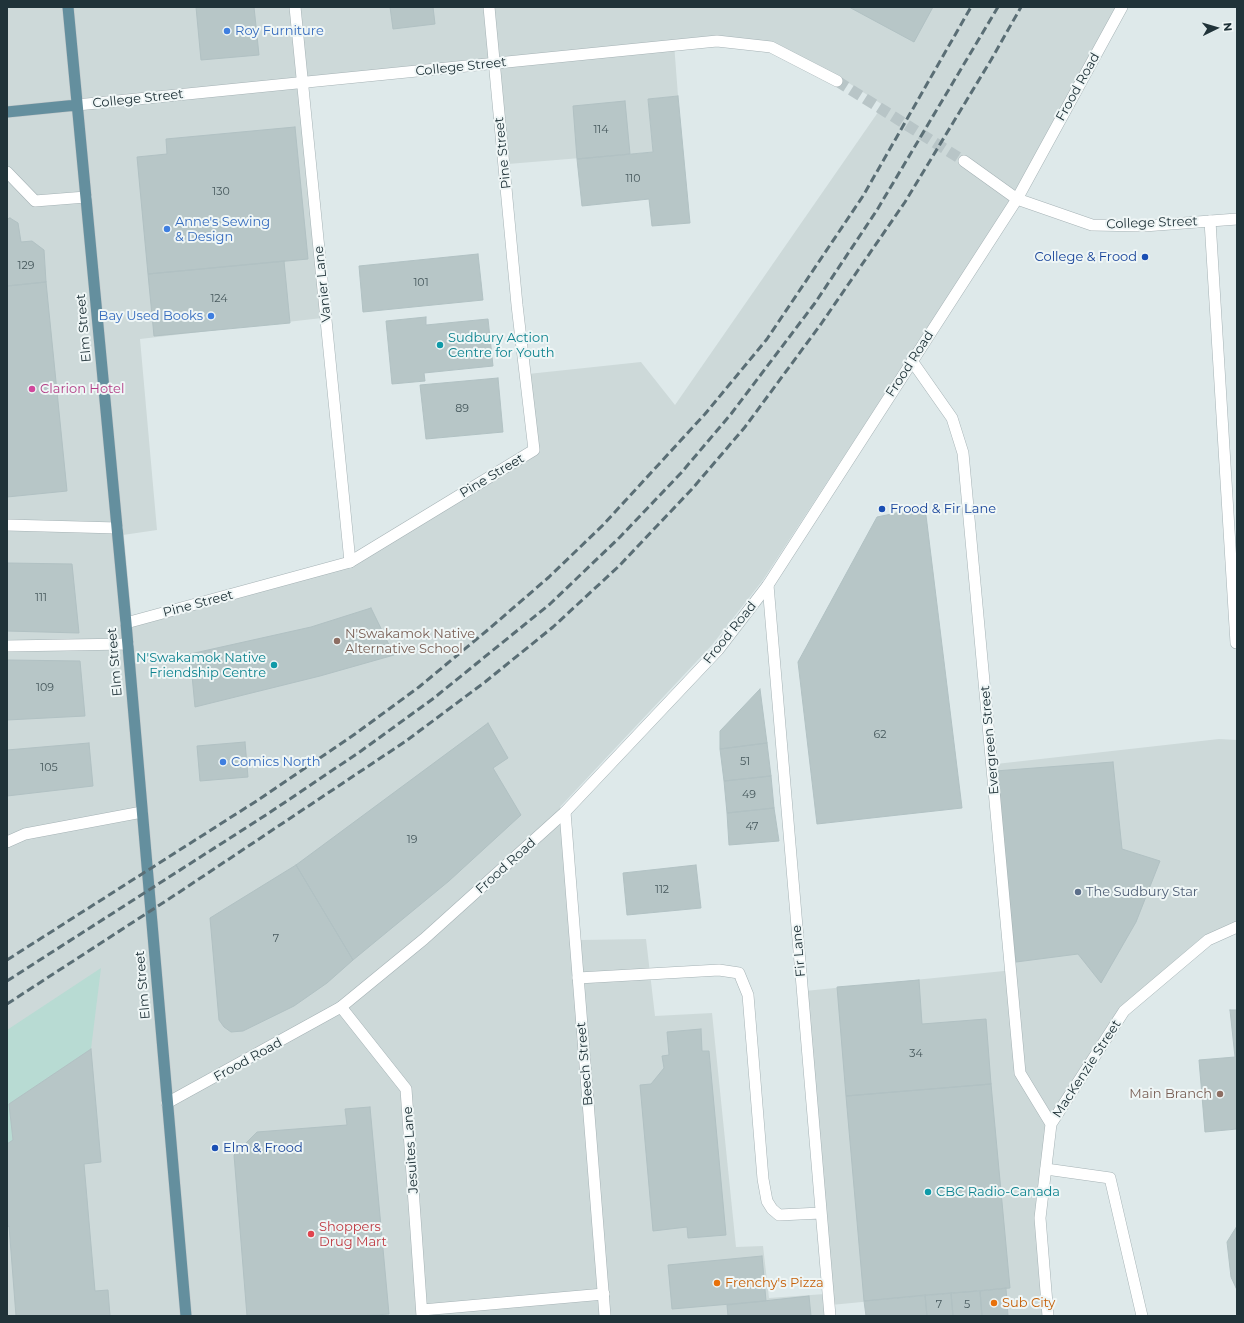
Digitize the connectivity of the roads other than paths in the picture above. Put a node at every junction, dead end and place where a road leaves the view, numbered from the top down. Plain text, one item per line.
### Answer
1 (68, 7) edge
2 (295, 7) edge
3 (489, 7) edge
4 (1122, 7) edge
5 (494, 63) junction
6 (836, 81) tunnel mouth
7 (303, 83) junction
8 (77, 105) junction
9 (7, 112) edge
10 (964, 161) tunnel mouth
11 (7, 172) edge
12 (86, 197) junction
13 (1017, 199) junction
14 (1237, 218) edge
15 (1210, 221) junction
16 (912, 361) junction
17 (7, 525) edge
18 (117, 528) junction
19 (350, 562) junction
20 (768, 585) junction
21 (126, 623) junction
22 (1236, 643) dead end
23 (128, 644) junction
24 (7, 646) edge
25 (142, 812) junction
26 (565, 812) junction
27 (7, 842) edge
28 (1237, 927) edge
29 (578, 978) junction
30 (341, 1007) junction
31 (167, 1103) junction
32 (1051, 1124) junction
33 (1046, 1170) junction
34 (821, 1213) junction
35 (604, 1294) junction
36 (422, 1313) edge
37 (186, 1316) edge
38 (605, 1316) edge
39 (830, 1316) edge
40 (1048, 1316) edge
41 (1142, 1316) edge

1 - 8 main road, Elm Street
2 - 7 street, Vanier Lane
3 - 5 street, Pine Street
4 - 13 street, Frood Road
5 - 6 street, College Street
5 - 7 street, College Street
5 - 19 street, Pine Street
7 - 8 street, College Street
7 - 19 street, Vanier Lane
8 - 9 main road
8 - 12 main road, Elm Street
10 - 13 street, College Street
11 - 12 street
12 - 18 main road, Elm Street
13 - 15 street, College Street
13 - 16 street, Frood Road
14 - 15 street, College Street
15 - 22 street
16 - 20 street, Frood Road
16 - 32 street, Evergreen Street
17 - 18 street
18 - 21 main road, Elm Street
19 - 21 street, Pine Street
20 - 26 street, Frood Road
20 - 34 street, Fir Lane
21 - 23 main road, Elm Street
23 - 24 street
23 - 25 main road, Elm Street
25 - 27 street
25 - 31 main road, Elm Street
26 - 29 street, Beech Street
26 - 30 street, Frood Road
28 - 32 street, MacKenzie Street
29 - 34 street
29 - 35 street, Beech Street
30 - 31 street, Frood Road
30 - 36 street, Jesuites Lane
31 - 37 main road, Elm Street
32 - 33 street, MacKenzie Street
33 - 40 street, MacKenzie Street
33 - 41 street
34 - 39 street, Fir Lane
35 - 36 street
35 - 38 street, Beech Street

